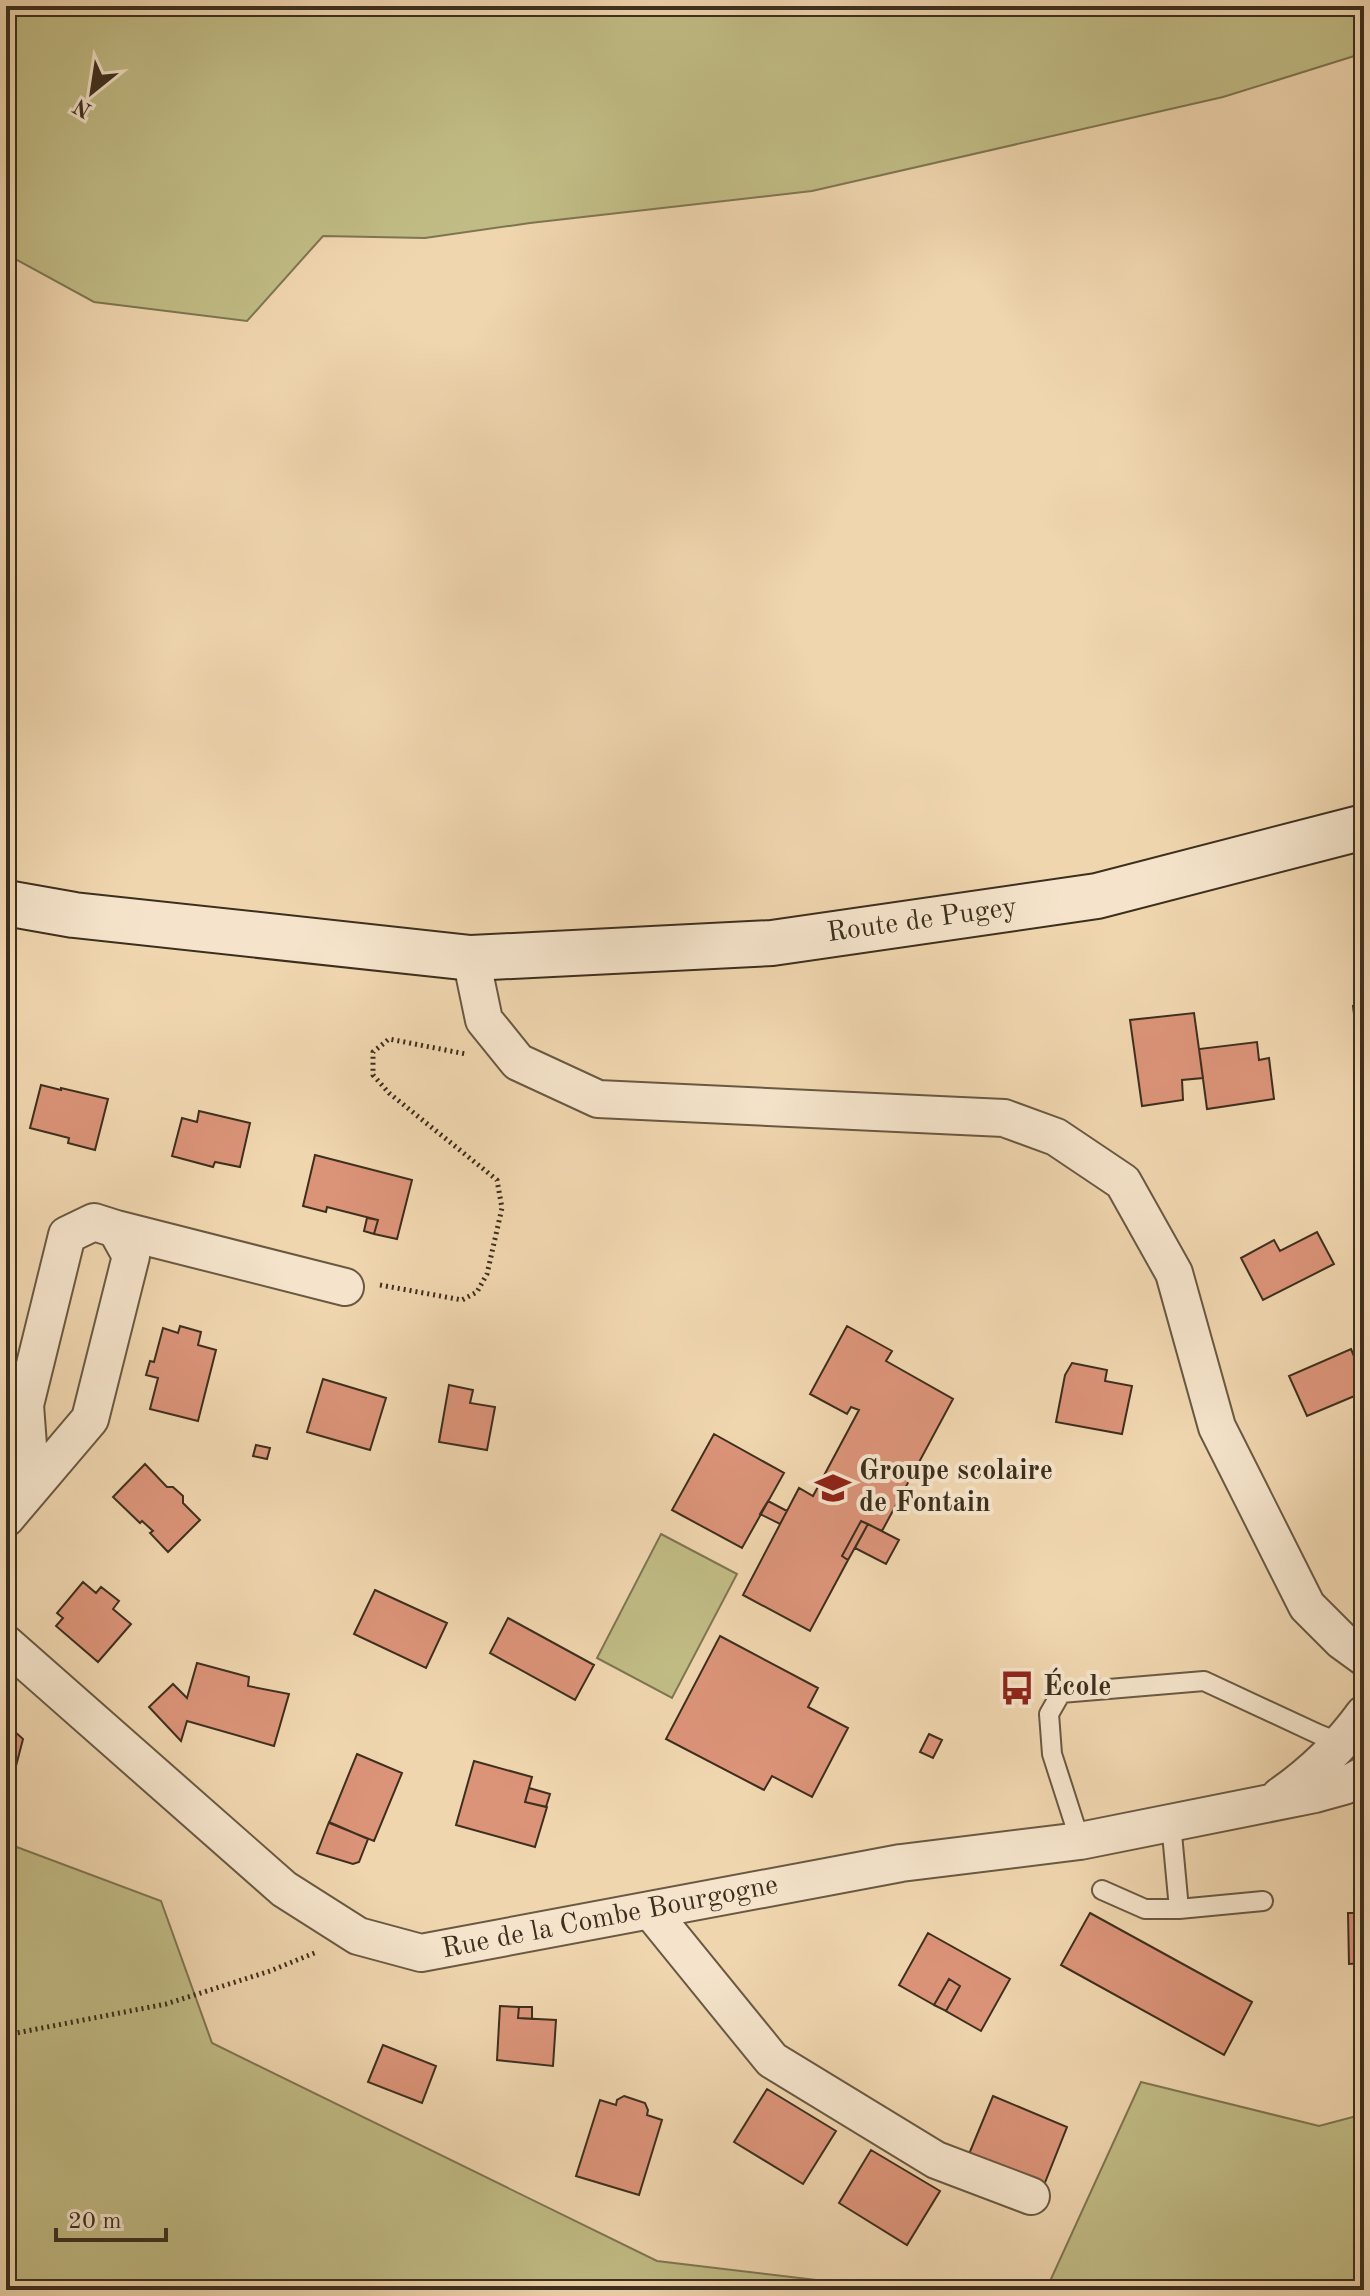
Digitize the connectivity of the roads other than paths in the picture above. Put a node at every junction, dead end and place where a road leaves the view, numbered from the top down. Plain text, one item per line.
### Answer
1 (1364, 827) edge
2 (6, 903) edge
3 (471, 958) junction
4 (116, 1229) junction
5 (345, 1287) road end
6 (31, 1486) junction
7 (6, 1518) edge
8 (6, 1644) edge
9 (1364, 1657) edge
10 (1364, 1714) edge
11 (1341, 1743) junction
12 (1364, 1775) edge
13 (1268, 1804) junction
14 (1171, 1823) junction
15 (1080, 1841) junction
16 (1102, 1890) dead end
17 (1263, 1901) dead end
18 (1179, 1909) junction
19 (650, 1910) junction
20 (1031, 2196) dead end

1 - 3 main road, Route de Pugey
2 - 3 main road, Route de Pugey
3 - 9 street
4 - 5 street
4 - 6 street
4 - 6 street
6 - 7 street
8 - 19 street, Rue de la Combe Bourgogne
10 - 11 street, Rue de la Combe Bourgogne
11 - 13 street, Rue de la Combe Bourgogne
11 - 15 lane
12 - 13 street, Rue de la Combe Bourgogne
13 - 14 street, Rue de la Combe Bourgogne
14 - 15 street, Rue de la Combe Bourgogne
14 - 18 lane
15 - 19 street, Rue de la Combe Bourgogne
16 - 18 lane
17 - 18 lane
19 - 20 street

